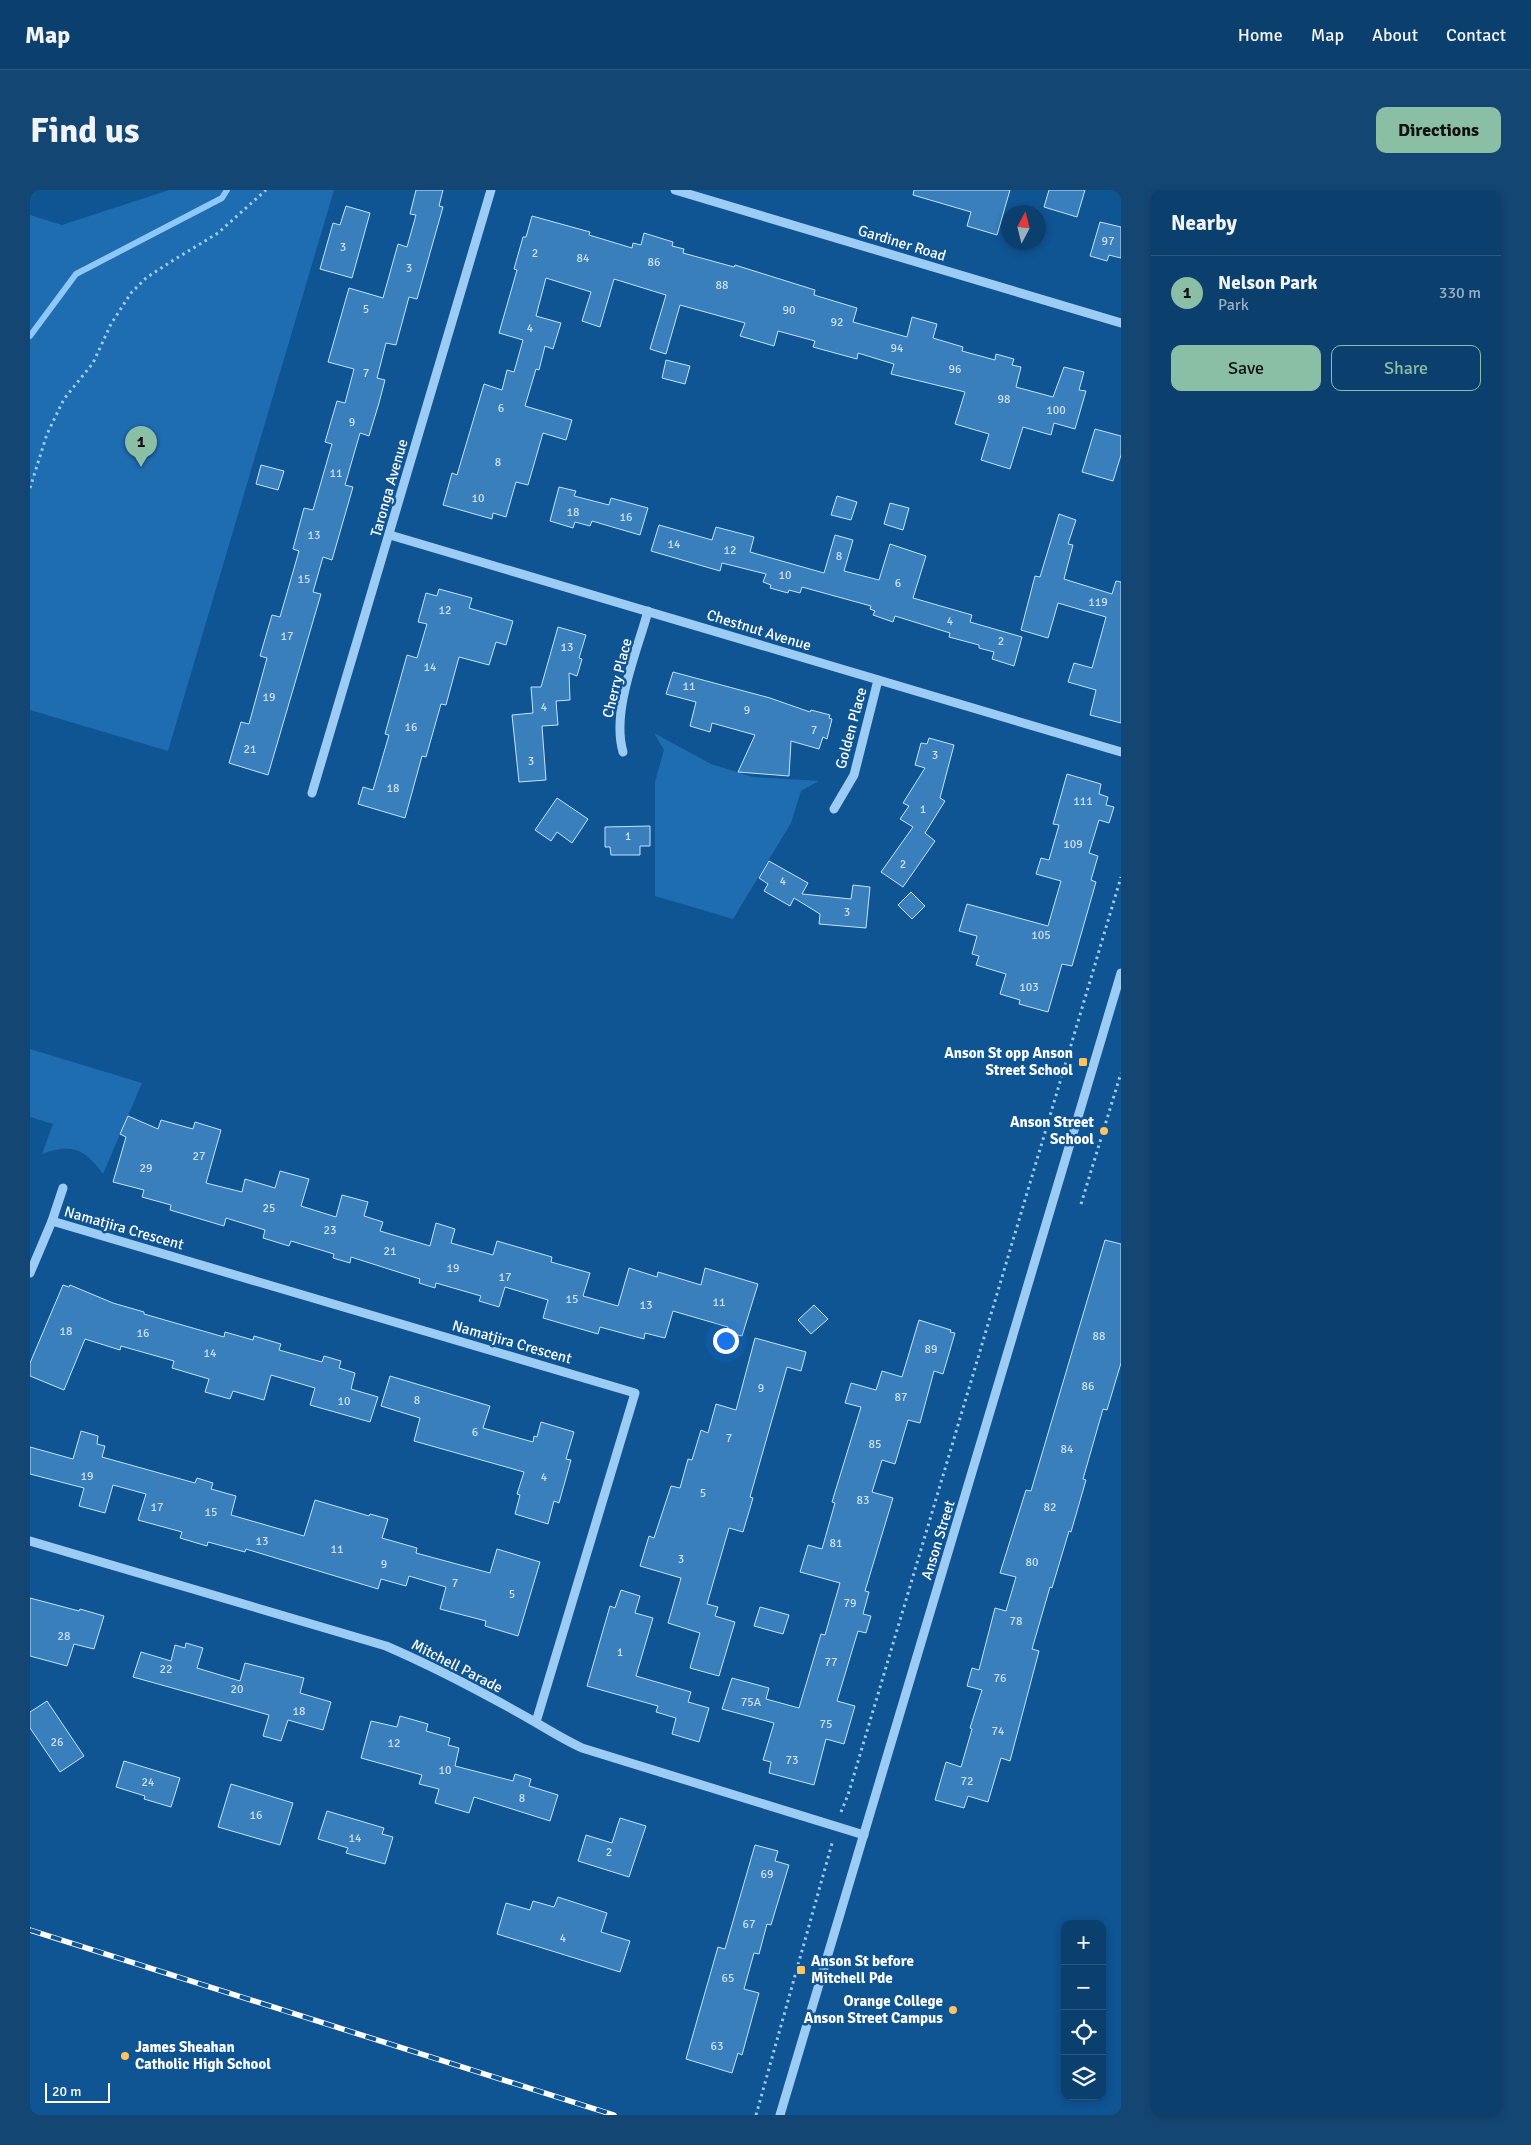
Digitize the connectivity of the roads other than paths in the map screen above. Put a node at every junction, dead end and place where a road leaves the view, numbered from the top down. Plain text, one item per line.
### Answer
1 (491, 190) edge
2 (675, 190) edge
3 (1121, 323) edge
4 (390, 534) junction
5 (648, 611) junction
6 (878, 680) junction
7 (623, 752) dead end
8 (1121, 752) edge
9 (312, 793) dead end
10 (834, 809) dead end
11 (1121, 973) edge
12 (63, 1188) dead end
13 (52, 1221) junction
14 (30, 1272) edge
15 (30, 1541) edge
16 (536, 1722) junction
17 (864, 1835) junction
18 (781, 2112) edge

1 - 4 street, Taronga Avenue
2 - 3 street, Gardiner Road
4 - 5 street, Chestnut Avenue
4 - 9 street, Taronga Avenue
5 - 6 street, Chestnut Avenue
5 - 7 street, Cherry Place
6 - 8 street, Chestnut Avenue
6 - 10 street, Golden Place
11 - 17 street, Anson Street
12 - 13 street, Namatjira Crescent
13 - 14 street, Namatjira Crescent
13 - 16 street, Namatjira Crescent
15 - 16 street, Mitchell Parade
16 - 17 street, Mitchell Parade
17 - 18 street, Anson Street

